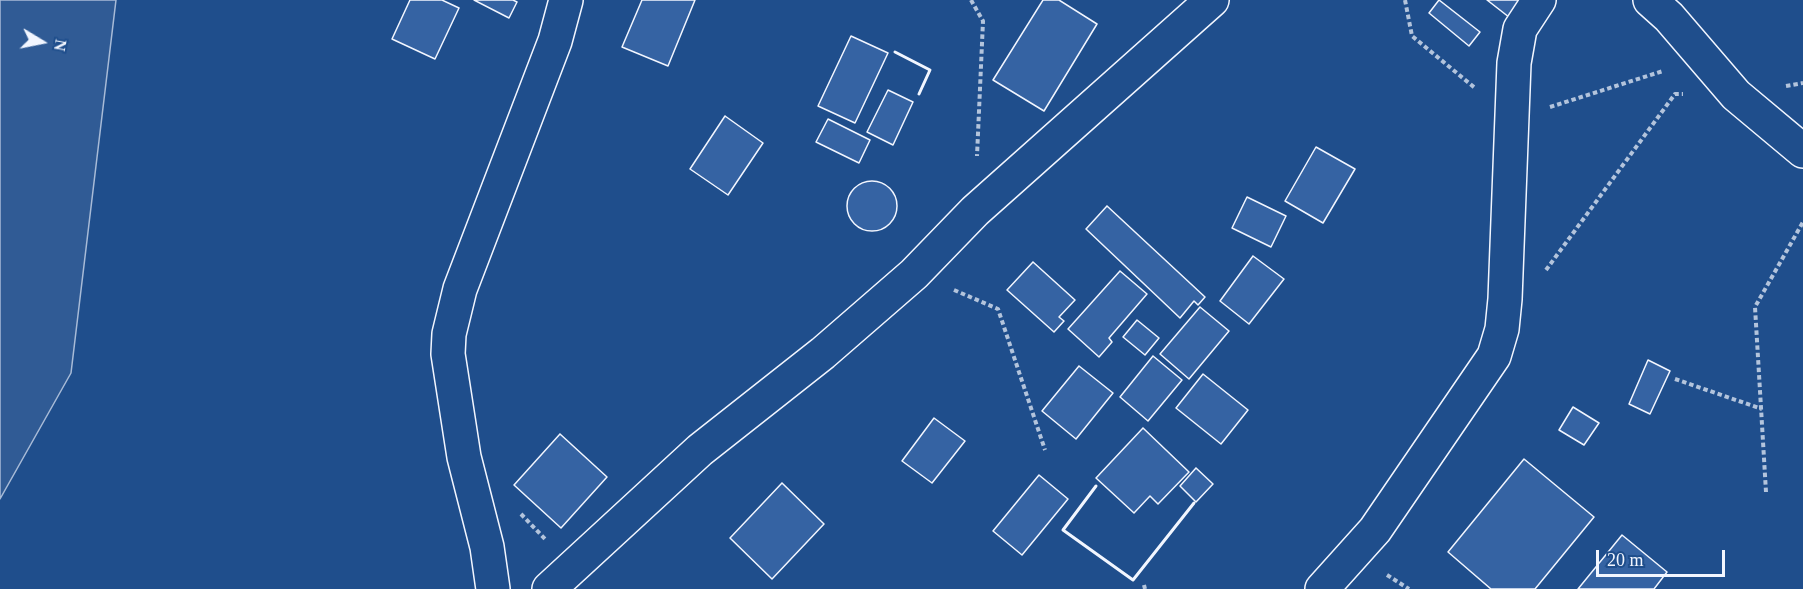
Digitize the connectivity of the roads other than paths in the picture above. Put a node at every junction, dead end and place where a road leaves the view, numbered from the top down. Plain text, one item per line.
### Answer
1 (566, 0) edge
2 (1212, 0) edge
3 (1539, 0) edge
4 (1650, 0) edge
5 (1803, 151) edge
6 (493, 589) edge
7 (549, 589) edge
8 (1322, 589) edge

1 - 6 street
2 - 7 street
3 - 8 street
4 - 5 street

